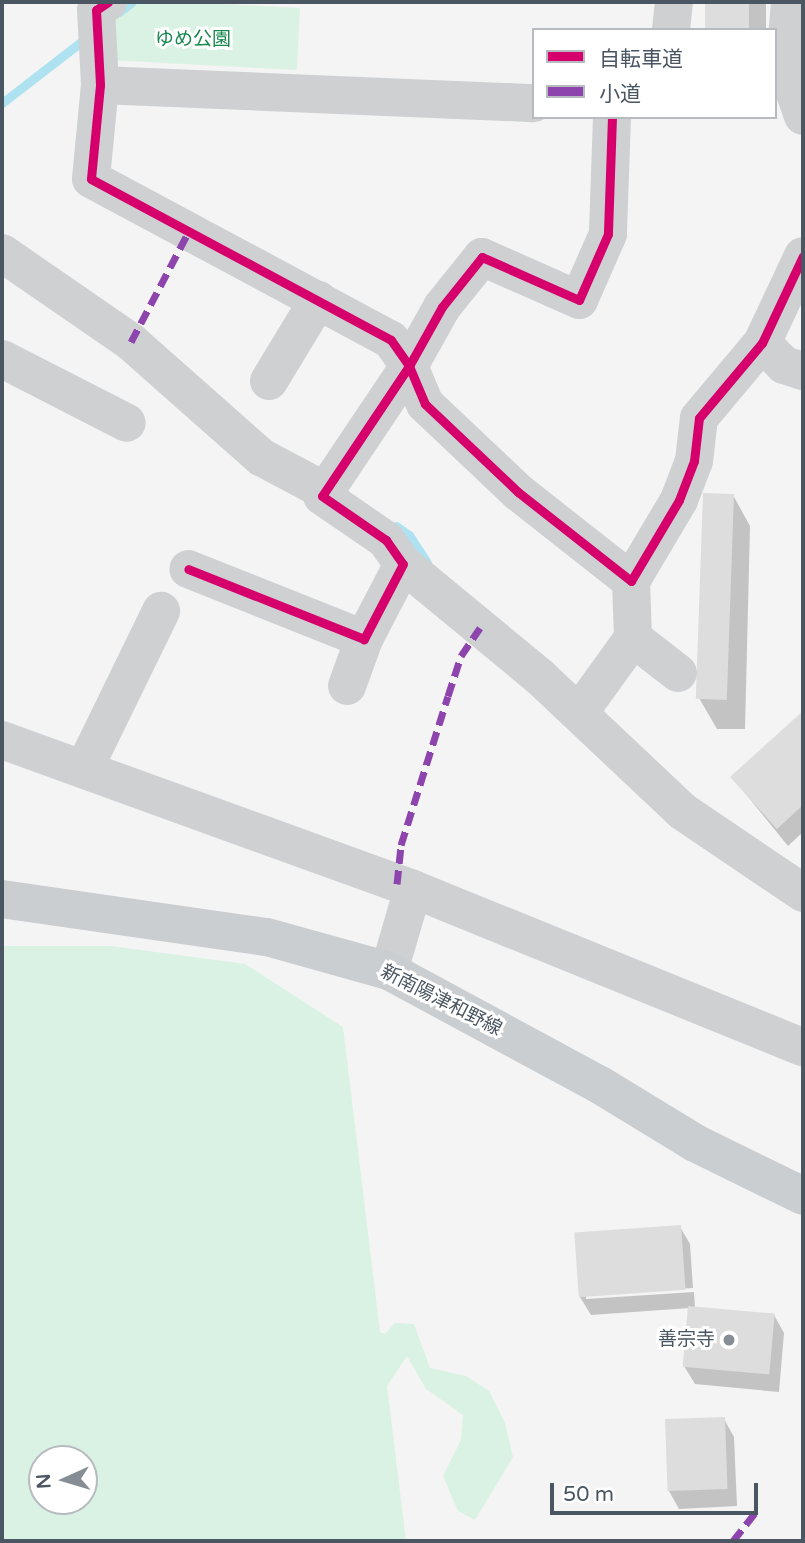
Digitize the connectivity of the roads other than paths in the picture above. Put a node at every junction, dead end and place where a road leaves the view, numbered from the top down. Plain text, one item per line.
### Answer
1 (108, 2) edge
2 (674, 2) edge
3 (790, 2) edge
4 (671, 28) edge
5 (100, 85) junction
6 (532, 103) edge
7 (794, 103) edge
8 (612, 119) edge
9 (2, 253) edge
10 (803, 256) edge
11 (318, 300) junction
12 (762, 343) junction
13 (2, 359) edge
14 (408, 366) junction
15 (803, 371) edge
16 (269, 381) dead end
17 (127, 423) dead end
18 (325, 491) junction
19 (403, 564) junction
20 (188, 569) dead end
21 (631, 581) junction
22 (148, 620) dead end
23 (634, 638) junction
24 (364, 639) junction
25 (678, 673) dead end
26 (347, 686) dead end
27 (579, 713) junction
28 (2, 740) edge
29 (84, 769) junction
30 (413, 889) junction
31 (803, 893) edge
32 (2, 899) edge
33 (389, 971) junction
34 (803, 1047) edge
35 (803, 1196) edge

1 - 5 street
2 - 4 street
3 - 7 street
5 - 6 street
5 - 11 street
8 - 14 street
9 - 18 street
10 - 12 street
11 - 14 street
11 - 16 street
12 - 15 street
12 - 21 street
13 - 17 street
14 - 18 street
14 - 21 street
18 - 19 street
19 - 24 street
19 - 27 street
20 - 24 street
21 - 23 street
22 - 29 street
23 - 25 street
23 - 27 street
24 - 26 street
27 - 31 street
28 - 29 street
29 - 30 street
30 - 33 street
30 - 34 street
32 - 33 main road, 新南陽津和野線
33 - 35 main road, 新南陽津和野線

